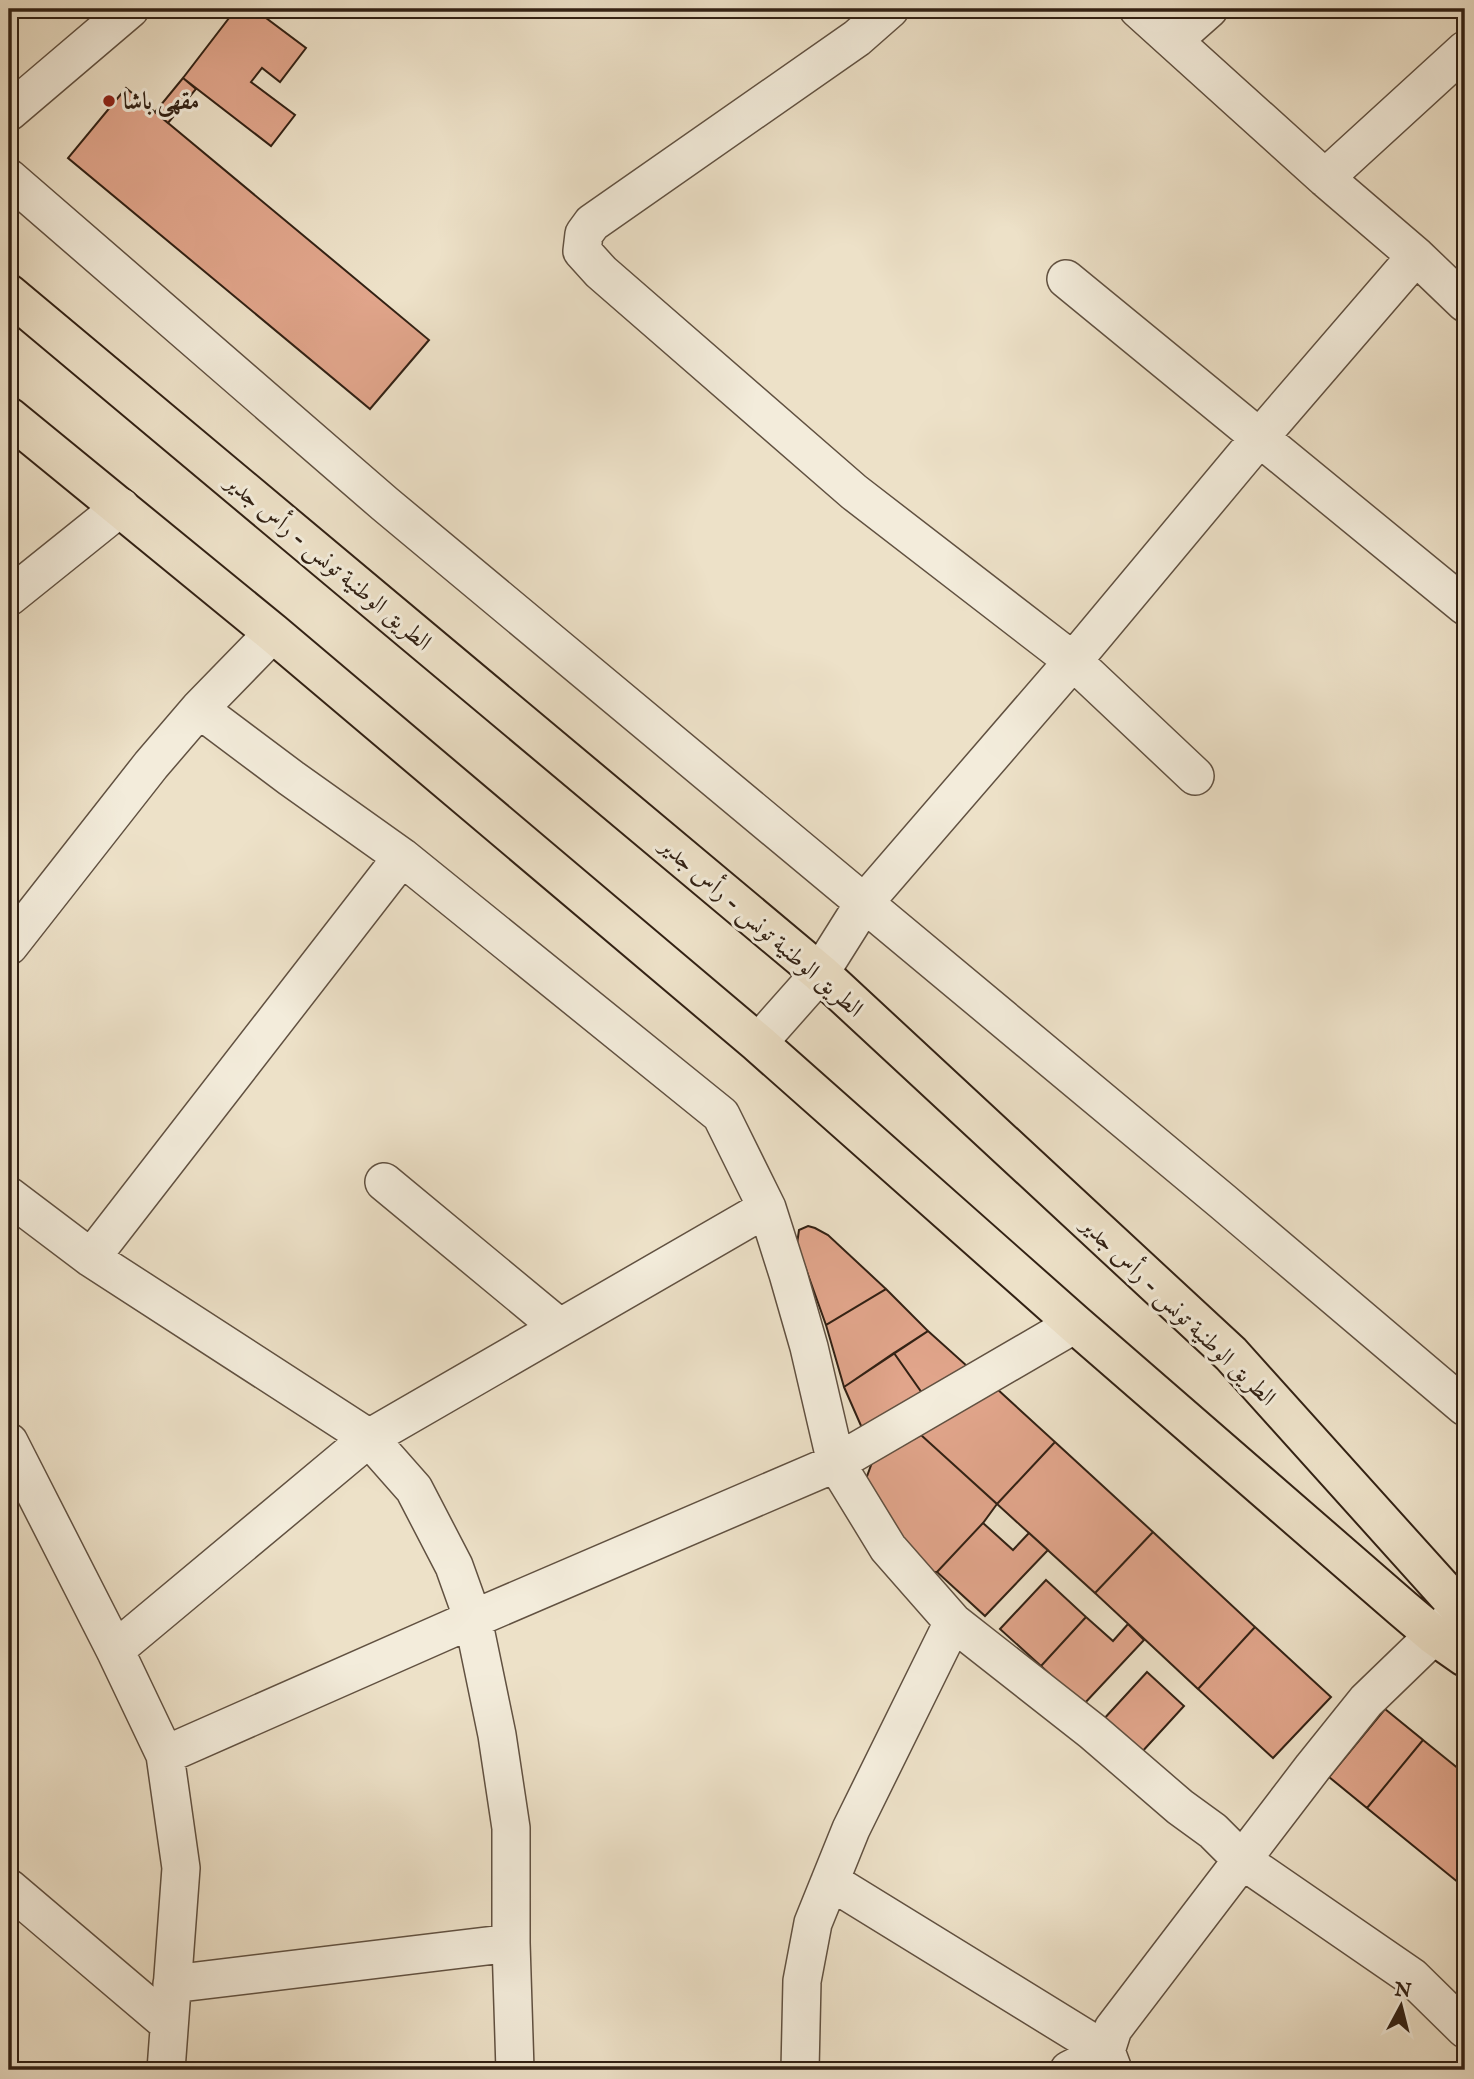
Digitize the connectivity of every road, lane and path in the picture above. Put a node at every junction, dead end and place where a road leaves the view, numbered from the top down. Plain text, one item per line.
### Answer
1 (130, 9) edge
2 (890, 9) edge
3 (1138, 9) edge
4 (1209, 9) edge
5 (1174, 40) junction
6 (1465, 50) edge
7 (9, 112) edge
8 (9, 178) edge
9 (1325, 178) junction
10 (1416, 256) junction
11 (1066, 279) dead end
12 (9, 294) edge
13 (1462, 296) edge
14 (9, 417) edge
15 (1260, 437) junction
16 (121, 508) junction
17 (9, 597) edge
18 (1465, 606) edge
19 (273, 633) junction
20 (1073, 661) junction
21 (199, 709) junction
22 (1195, 776) dead end
23 (402, 857) junction
24 (864, 903) junction
25 (9, 946) edge
26 (820, 973) junction
27 (758, 1043) junction
28 (384, 1182) dead end
29 (9, 1196) edge
30 (767, 1208) junction
31 (91, 1258) junction
32 (1074, 1324) junction
33 (559, 1327) junction
34 (1465, 1407) edge
35 (369, 1438) junction
36 (9, 1442) edge
37 (836, 1464) junction
38 (17, 1478) edge
39 (473, 1619) junction
40 (953, 1622) junction
41 (1458, 1624) edge
42 (115, 1650) junction
43 (165, 1755) junction
44 (1242, 1860) junction
45 (830, 1881) junction
46 (9, 1888) edge
47 (511, 1942) junction
48 (172, 1984) junction
49 (169, 2024) junction
50 (1465, 2029) edge
51 (1110, 2061) edge
52 (166, 2070) edge
53 (515, 2070) edge
54 (800, 2070) edge
55 (1069, 2070) edge

1 - 7 street
2 - 20 street
3 - 5 street
4 - 5 street
5 - 9 street
6 - 9 street
8 - 24 street
9 - 10 street
10 - 13 street
10 - 15 street
11 - 15 street
12 - 26 main road, الطريق الوطنية تونس - رأس جدير
14 - 16 main road
15 - 18 street
15 - 20 street
16 - 17 street
16 - 19 main road
19 - 21 street
19 - 27 main road
20 - 22 street
20 - 24 street
21 - 23 street
21 - 25 street
23 - 30 street
23 - 31 street
24 - 26 street
24 - 34 street
26 - 27 street
26 - 41 main road, الطريق الوطنية تونس - رأس جدير
27 - 32 main road
28 - 33 street
29 - 31 street
30 - 33 street
30 - 37 street
31 - 35 street
32 - 37 street
32 - 41 main road
33 - 35 street
35 - 39 street
35 - 42 street
36 - 38 street
37 - 39 street
37 - 40 street
38 - 42 street
39 - 43 street
39 - 47 street
40 - 44 street
40 - 45 street
41 - 44 street
42 - 43 street
43 - 48 street
44 - 50 street
44 - 51 street
45 - 51 street
45 - 54 street
46 - 49 street
47 - 48 street
47 - 53 street
48 - 49 street
49 - 52 street
51 - 55 street

